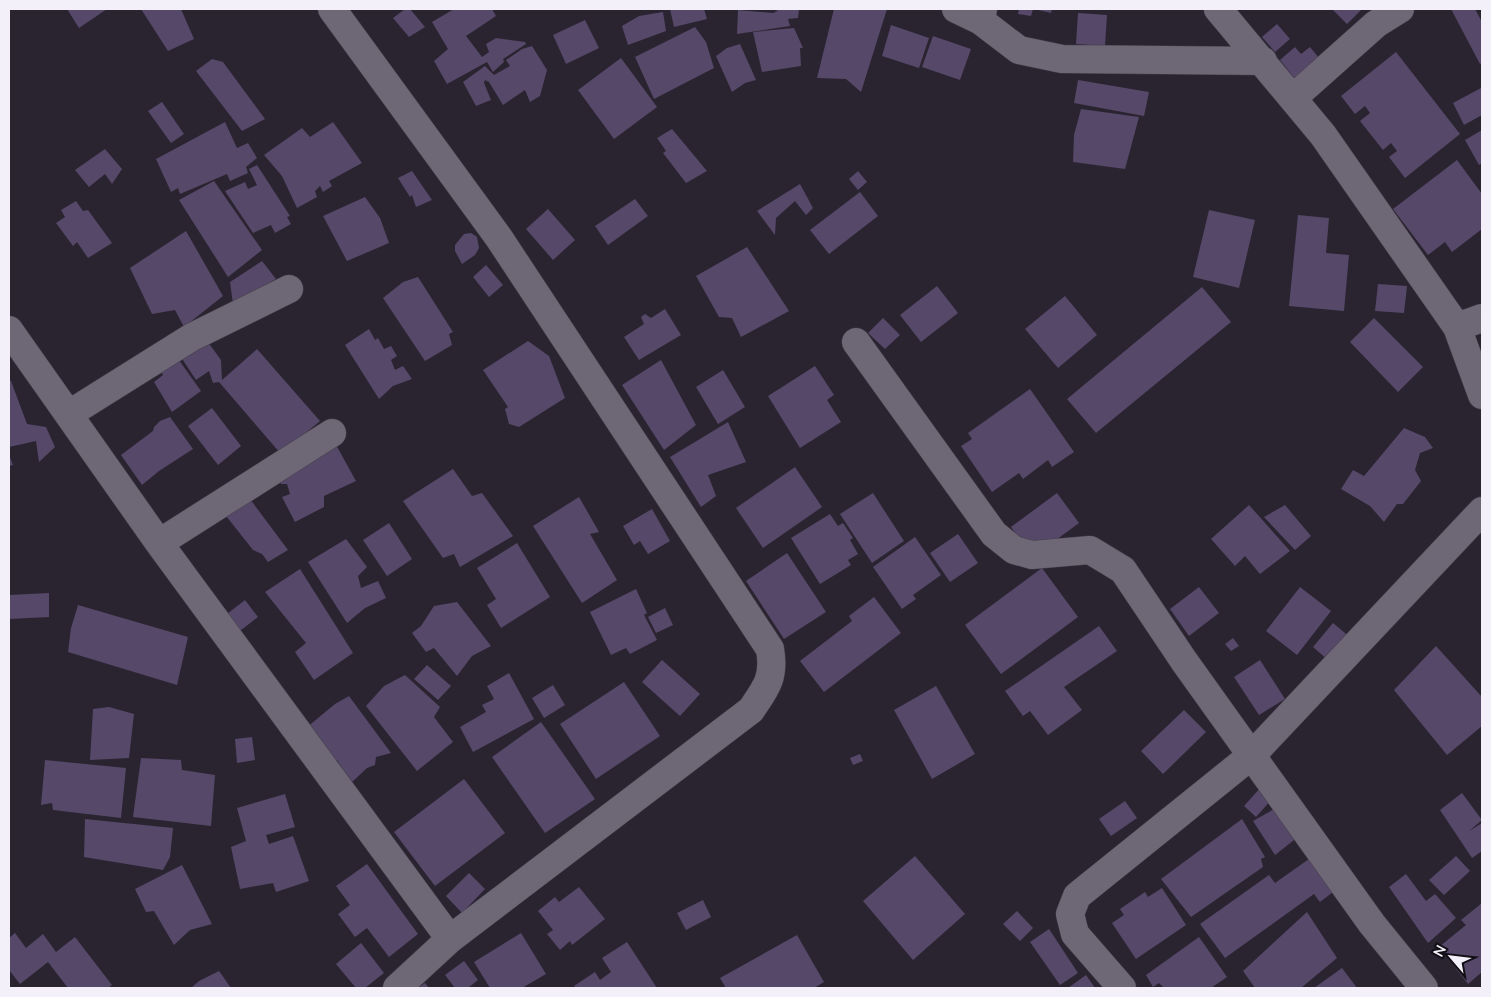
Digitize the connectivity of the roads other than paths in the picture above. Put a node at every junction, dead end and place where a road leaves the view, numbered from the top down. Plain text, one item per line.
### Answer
1 (332, 9) edge
2 (956, 9) edge
3 (1218, 9) edge
4 (1400, 9) edge
5 (982, 15) edge
6 (1262, 61) junction
7 (1293, 98) junction
8 (290, 289) dead end
9 (1482, 318) edge
10 (1457, 327) junction
11 (9, 330) edge
12 (856, 342) dead end
13 (1482, 395) edge
14 (69, 414) junction
15 (332, 433) dead end
16 (1482, 511) edge
17 (159, 543) junction
18 (1252, 755) junction
19 (450, 939) junction
20 (397, 988) edge
21 (1122, 988) edge
22 (1424, 988) edge

1 - 19 street
2 - 5 street
3 - 6 street
4 - 7 street
5 - 6 street
6 - 7 street
7 - 10 street
8 - 14 street
9 - 10 street
10 - 13 street
11 - 14 street
12 - 18 street
14 - 17 street
15 - 17 street
16 - 18 street
17 - 19 street
18 - 21 street
18 - 22 street
19 - 20 street

